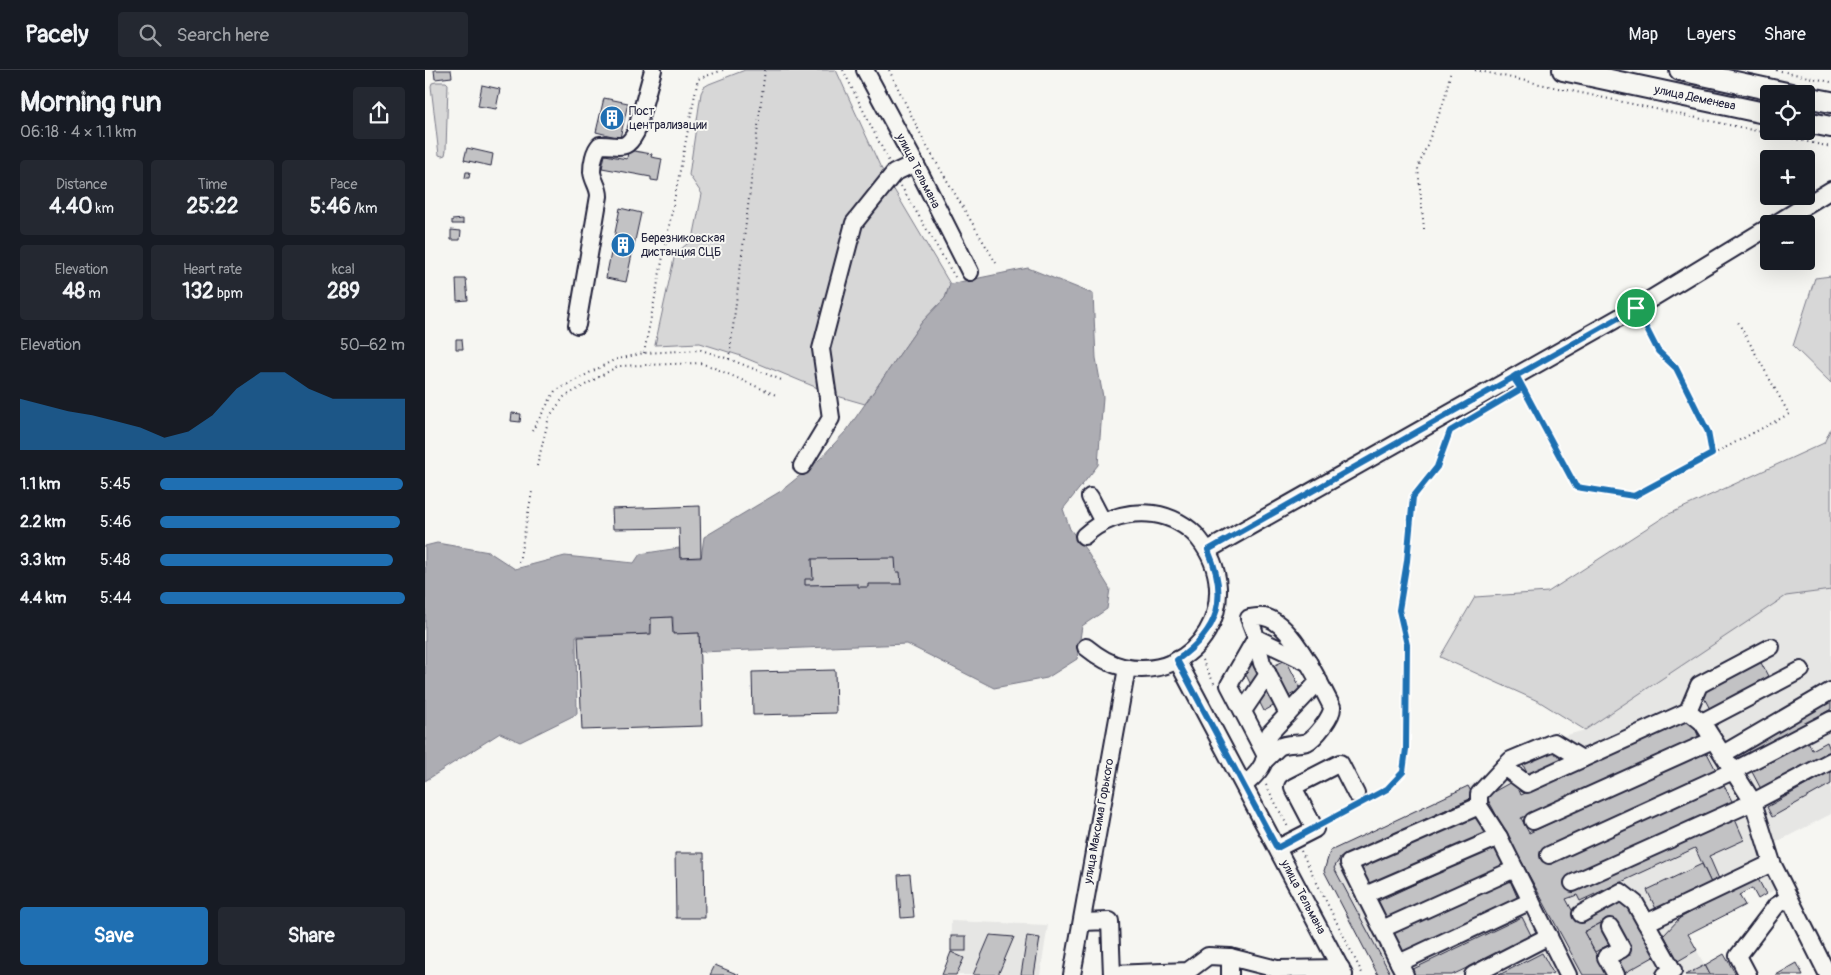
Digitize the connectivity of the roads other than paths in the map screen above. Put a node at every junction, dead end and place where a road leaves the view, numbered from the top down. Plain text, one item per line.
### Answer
1 (653, 70) edge
2 (865, 70) edge
3 (1563, 70) edge
4 (1680, 70) edge
5 (1760, 87) edge
6 (1815, 99) edge
7 (1831, 102) edge
8 (1760, 112) edge
9 (1815, 124) edge
10 (1831, 127) edge
11 (915, 163) junction
12 (1831, 190) edge
13 (1790, 215) edge
14 (1760, 233) edge
15 (970, 272) dead end
16 (577, 326) dead end
17 (802, 466) dead end
18 (1090, 497) dead end
19 (1103, 522) junction
20 (1084, 536) dead end
21 (1208, 550) junction
22 (1256, 638) junction
23 (1086, 647) dead end
24 (1771, 647) dead end
25 (1177, 660) junction
26 (1309, 663) junction
27 (1127, 668) junction
28 (1801, 670) dead end
29 (1267, 674) junction
30 (1319, 681) junction
31 (1831, 691) edge
32 (1243, 711) junction
33 (1688, 711) junction
34 (1288, 714) junction
35 (1831, 720) edge
36 (1702, 722) junction
37 (1713, 740) junction
38 (1723, 754) junction
39 (1582, 759) junction
40 (1831, 761) edge
41 (1263, 763) junction
42 (1503, 767) junction
43 (1733, 771) junction
44 (1245, 785) junction
45 (1358, 801) road end
46 (1753, 802) junction
47 (1479, 806) junction
48 (1533, 821) dead end
49 (1499, 837) junction
50 (1277, 848) junction
51 (1549, 856) dead end
52 (1772, 864) junction
53 (1515, 869) junction
54 (1573, 884) dead end
55 (1365, 895) junction
56 (1789, 898) junction
57 (1531, 901) junction
58 (1581, 914) dead end
59 (1081, 922) junction
60 (1646, 923) junction
61 (1610, 926) dead end
62 (1382, 929) junction
63 (1549, 936) junction
64 (1230, 957) junction
65 (1402, 969) edge
66 (1343, 971) edge
67 (1277, 972) edge
68 (1188, 973) edge
69 (1112, 974) edge
70 (1072, 975) edge
71 (1231, 975) edge
72 (1473, 975) edge
73 (1568, 975) edge
74 (1616, 975) edge
75 (1665, 975) edge
76 (1749, 975) edge
77 (1828, 975) edge

1 - 16 street
2 - 11 street, улица Тельмана
3 - 8 main road, улица Деменева
4 - 5 main road, улица Деменева
6 - 7 main road
9 - 10 main road
11 - 15 street, улица Тельмана
11 - 17 street
12 - 13 street
14 - 21 street
18 - 19 street
19 - 20 street
19 - 21 street
21 - 25 street
22 - 26 street
22 - 26 street
22 - 29 street
22 - 32 street
23 - 27 street
24 - 33 street
25 - 27 street
25 - 44 street, улица Тельмана
26 - 30 street
27 - 59 street, улица Максима Горького
28 - 36 street
29 - 32 street
29 - 34 street
30 - 34 street
30 - 41 street
31 - 38 street
32 - 41 street
33 - 36 street
33 - 39 street
34 - 41 street
35 - 43 street
36 - 37 street
37 - 38 street
37 - 48 street
38 - 43 street
39 - 42 street
39 - 42 street
40 - 46 street
41 - 44 street
42 - 47 street
43 - 46 street
43 - 51 street
44 - 50 street, улица Тельмана
45 - 50 street
46 - 52 street
46 - 54 street
47 - 49 street
47 - 55 street
49 - 53 street
49 - 55 street
50 - 66 street, улица Тельмана
52 - 56 street
52 - 60 street
53 - 57 street
53 - 62 street
55 - 62 street
56 - 76 street
56 - 77 street
57 - 63 street
57 - 65 street
58 - 60 street
59 - 69 street
59 - 70 street, улица Максима Горького
60 - 75 street
61 - 74 street
62 - 65 street
63 - 72 street
63 - 73 street
64 - 67 street
64 - 68 street
64 - 71 street
66 - 67 street
68 - 69 street

